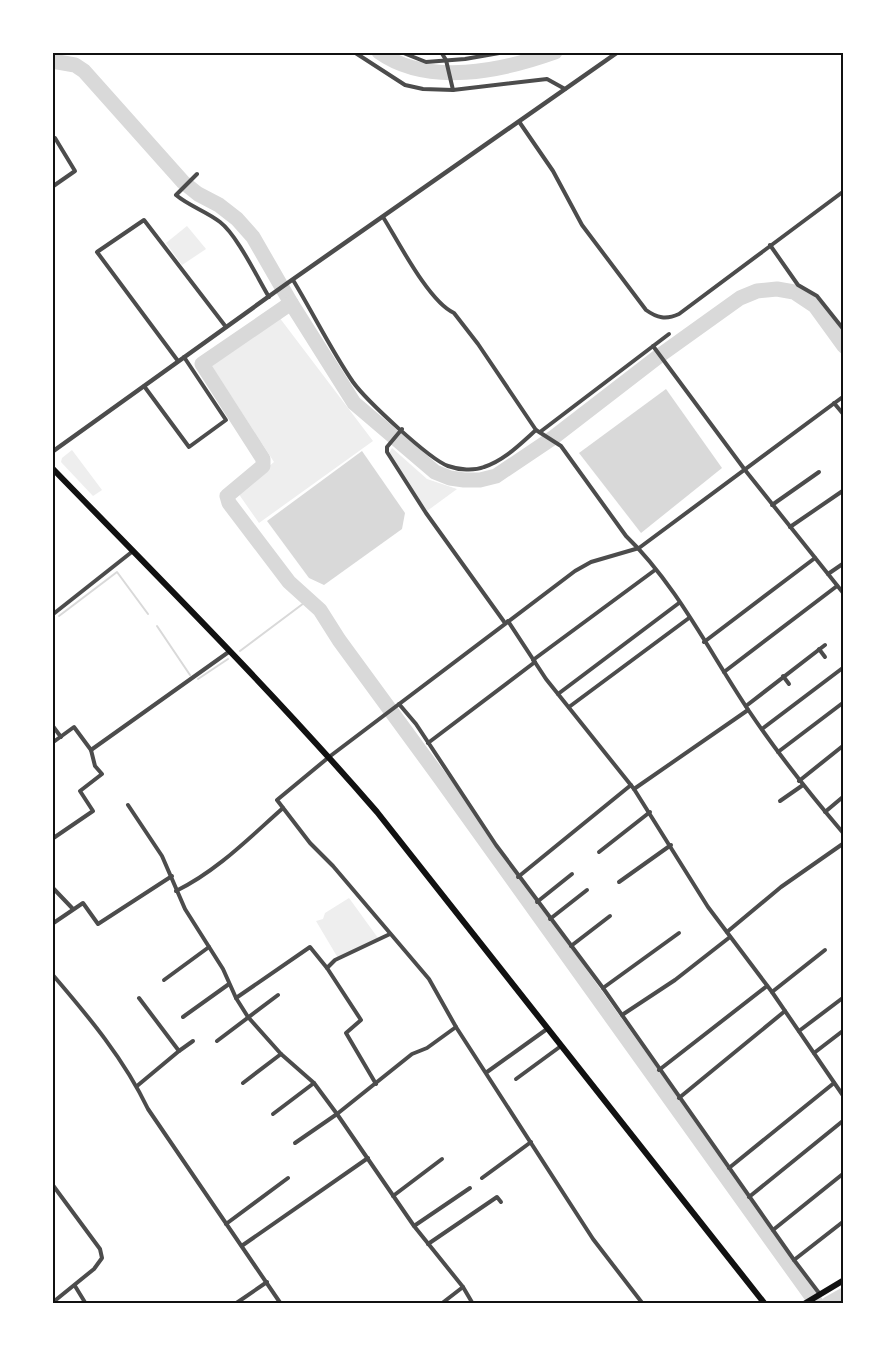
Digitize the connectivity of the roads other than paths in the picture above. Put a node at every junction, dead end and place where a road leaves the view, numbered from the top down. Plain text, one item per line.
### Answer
1 (354, 52) edge
2 (401, 52) edge
3 (505, 52) edge
4 (618, 52) edge
5 (442, 53) edge
6 (446, 61) junction
7 (452, 88) junction
8 (566, 90) junction
9 (520, 123) junction
10 (55, 138) dead end
11 (195, 176) dead end
12 (52, 187) edge
13 (843, 191) edge
14 (383, 217) junction
15 (770, 245) junction
16 (291, 281) junction
17 (271, 295) junction
18 (226, 327) junction
19 (843, 330) edge
20 (669, 334) dead end
21 (653, 346) junction
22 (184, 357) junction
23 (178, 361) junction
24 (144, 386) junction
25 (843, 396) edge
26 (834, 403) junction
27 (843, 415) edge
28 (402, 430) junction
29 (539, 432) junction
30 (52, 452) edge
31 (52, 468) edge
32 (745, 470) junction
33 (819, 472) dead end
34 (843, 490) edge
35 (772, 504) junction
36 (790, 527) junction
37 (639, 548) junction
38 (133, 551) junction
39 (815, 558) junction
40 (843, 563) edge
41 (655, 570) junction
42 (828, 574) junction
43 (837, 586) junction
44 (843, 594) edge
45 (679, 603) junction
46 (53, 614) edge
47 (689, 618) junction
48 (506, 622) junction
49 (704, 642) junction
50 (825, 645) dead end
51 (819, 649) junction
52 (231, 651) junction
53 (825, 657) dead end
54 (534, 661) junction
55 (843, 668) edge
56 (724, 672) junction
57 (783, 676) junction
58 (789, 684) dead end
59 (558, 694) junction
60 (843, 702) edge
61 (397, 706) junction
62 (569, 707) junction
63 (747, 708) junction
64 (52, 724) edge
65 (762, 729) junction
66 (61, 737) junction
67 (428, 742) junction
68 (52, 743) edge
69 (843, 745) edge
70 (91, 750) junction
71 (778, 752) junction
72 (329, 757) junction
73 (799, 781) junction
74 (802, 785) junction
75 (633, 787) junction
76 (843, 796) edge
77 (780, 801) dead end
78 (128, 805) dead end
79 (283, 808) junction
80 (650, 812) junction
81 (825, 812) junction
82 (843, 834) edge
83 (52, 839) edge
84 (843, 843) edge
85 (671, 845) junction
86 (599, 852) dead end
87 (572, 874) dead end
88 (172, 876) junction
89 (518, 877) junction
90 (619, 882) dead end
91 (52, 887) edge
92 (587, 890) dead end
93 (176, 891) junction
94 (537, 902) junction
95 (73, 909) junction
96 (610, 916) dead end
97 (550, 919) junction
98 (52, 924) edge
99 (727, 932) junction
100 (680, 933) dead end
101 (390, 934) junction
102 (730, 936) junction
103 (571, 946) junction
104 (209, 947) junction
105 (825, 950) dead end
106 (327, 968) junction
107 (52, 974) edge
108 (164, 980) dead end
109 (229, 984) junction
110 (767, 986) junction
111 (603, 988) junction
112 (772, 992) junction
113 (278, 995) dead end
114 (843, 997) edge
115 (139, 998) dead end
116 (236, 998) junction
117 (785, 1011) junction
118 (622, 1015) junction
119 (183, 1017) dead end
120 (248, 1017) junction
121 (456, 1027) junction
122 (548, 1028) junction
123 (843, 1030) edge
124 (799, 1031) junction
125 (193, 1041) dead end
126 (218, 1041) dead end
127 (562, 1046) junction
128 (179, 1051) junction
129 (814, 1053) junction
130 (281, 1054) junction
131 (659, 1070) junction
132 (487, 1072) junction
133 (516, 1079) dead end
134 (243, 1083) dead end
135 (314, 1083) junction
136 (834, 1083) junction
137 (376, 1084) junction
138 (137, 1086) junction
139 (843, 1096) edge
140 (679, 1098) junction
141 (273, 1114) dead end
142 (338, 1114) junction
143 (843, 1120) edge
144 (531, 1142) junction
145 (295, 1143) dead end
146 (368, 1158) junction
147 (442, 1159) dead end
148 (729, 1168) junction
149 (843, 1173) edge
150 (288, 1178) dead end
151 (482, 1178) dead end
152 (52, 1184) edge
153 (470, 1188) dead end
154 (393, 1196) junction
155 (749, 1197) junction
156 (501, 1202) dead end
157 (843, 1221) edge
158 (226, 1224) junction
159 (414, 1226) junction
160 (773, 1230) junction
161 (428, 1244) junction
162 (243, 1245) junction
163 (794, 1260) junction
164 (843, 1280) edge
165 (267, 1282) junction
166 (75, 1286) junction
167 (463, 1287) junction
168 (818, 1294) junction
169 (806, 1302) edge
170 (52, 1303) edge
171 (86, 1304) edge
172 (236, 1304) edge
173 (281, 1304) edge
174 (441, 1304) edge
175 (473, 1304) edge
176 (643, 1304) edge
177 (765, 1304) edge

1 - 7 street
2 - 6 street
3 - 6 street
4 - 8 street
5 - 6 street
6 - 7 street
7 - 8 street
8 - 9 street
9 - 14 street
9 - 15 street
10 - 12 street
11 - 17 street
13 - 15 street
14 - 16 street
14 - 29 street
15 - 19 street
16 - 17 street
16 - 28 street
17 - 18 street
18 - 22 street
18 - 23 street
20 - 21 street
21 - 29 street
21 - 32 street
22 - 23 street
22 - 24 street
23 - 24 street
24 - 30 street
25 - 26 street
26 - 27 street
26 - 32 street
28 - 29 street
28 - 48 street
29 - 37 street
31 - 38 main road
32 - 35 street
32 - 37 street
33 - 35 street
34 - 36 street
35 - 36 street
36 - 39 street
37 - 41 street
37 - 48 street
38 - 46 street
38 - 52 main road
39 - 42 street
39 - 49 street
40 - 42 street
41 - 45 street
41 - 54 street
42 - 43 street
43 - 44 street
43 - 56 street
45 - 47 street
45 - 59 street
47 - 49 street
47 - 62 street
48 - 54 street
48 - 61 street
49 - 56 street
50 - 51 street
51 - 53 street
51 - 57 street
52 - 70 street
52 - 72 main road
54 - 59 street
54 - 67 street
55 - 65 street
56 - 63 street
57 - 58 street
57 - 63 street
59 - 62 street
60 - 71 street
61 - 67 street
61 - 72 street
62 - 75 street
63 - 65 street
63 - 75 street
64 - 66 street
65 - 71 street
66 - 68 street
66 - 70 street
67 - 89 street
69 - 73 street
70 - 83 street
71 - 73 street
72 - 79 street
72 - 122 main road
73 - 74 street
74 - 77 street
74 - 81 street
75 - 80 street
75 - 89 street
76 - 81 street
78 - 88 street
79 - 93 street
79 - 101 street
80 - 85 street
80 - 86 street
81 - 82 street
84 - 99 street
85 - 90 street
85 - 99 street
87 - 94 street
88 - 93 street
88 - 95 street
89 - 94 street
91 - 95 street
92 - 97 street
93 - 104 street
94 - 97 street
95 - 98 street
96 - 103 street
97 - 103 street
99 - 102 street
100 - 111 street
101 - 106 street
101 - 121 street
102 - 110 street
102 - 118 street
103 - 111 street
104 - 108 street
104 - 109 street
105 - 112 street
106 - 116 street
106 - 137 street
107 - 138 street
109 - 116 street
109 - 119 street
110 - 112 street
110 - 131 street
111 - 118 street
112 - 117 street
113 - 120 street
114 - 124 street
115 - 128 street
116 - 120 street
117 - 124 street
117 - 140 street
118 - 131 street
120 - 126 street
120 - 130 street
121 - 132 street
121 - 137 street
122 - 127 main road
122 - 132 street
123 - 129 street
124 - 129 street
125 - 128 street
127 - 133 street
127 - 177 main road
128 - 138 street
129 - 136 street
130 - 134 street
130 - 135 street
131 - 140 street
132 - 144 street
135 - 141 street
135 - 142 street
136 - 139 street
136 - 148 street
137 - 142 street
138 - 158 street
140 - 148 street
142 - 145 street
142 - 146 street
143 - 155 street
144 - 151 street
144 - 176 street
146 - 154 street
146 - 162 street
147 - 154 street
148 - 155 street
149 - 160 street
150 - 158 street
152 - 166 street
153 - 159 street
154 - 159 street
155 - 160 street
156 - 161 street
157 - 163 street
158 - 162 street
159 - 161 street
160 - 163 street
161 - 167 street
162 - 165 street
163 - 168 street
164 - 168 main road
165 - 172 street
165 - 173 street
166 - 170 street
166 - 171 street
167 - 174 street
167 - 175 street
168 - 169 main road

